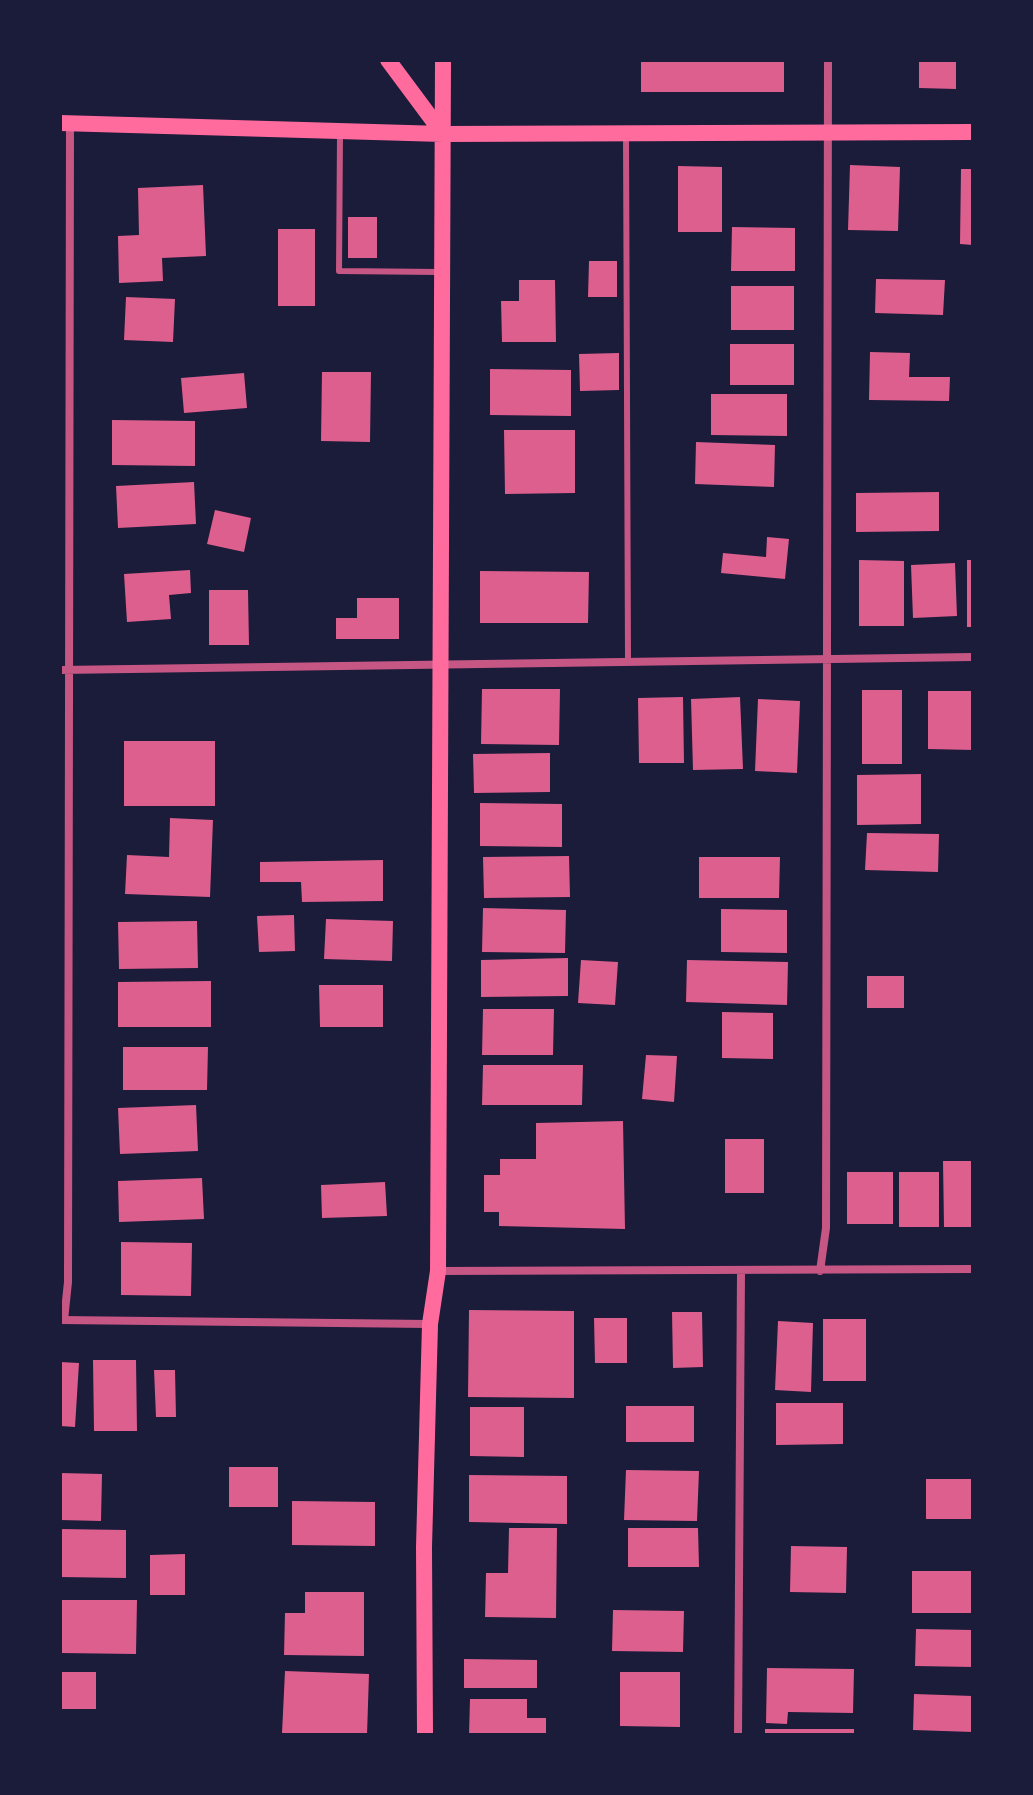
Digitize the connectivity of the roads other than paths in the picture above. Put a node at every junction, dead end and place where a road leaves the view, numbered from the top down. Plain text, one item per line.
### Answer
1 (388, 60) edge
2 (443, 60) edge
3 (828, 60) edge
4 (65, 123) edge
5 (340, 131) junction
6 (827, 131) junction
7 (973, 132) edge
8 (626, 133) junction
9 (443, 134) junction
10 (442, 272) junction
11 (973, 657) edge
12 (828, 659) junction
13 (628, 662) junction
14 (440, 666) junction
15 (64, 670) edge
16 (973, 1269) edge
17 (438, 1271) junction
18 (820, 1271) junction
19 (741, 1272) junction
20 (62, 1320) edge
21 (430, 1324) junction
22 (425, 1735) edge
23 (738, 1735) edge

1 - 9 main road
2 - 9 main road
3 - 6 street
4 - 5 main road
4 - 15 street
5 - 9 main road
5 - 10 lane
6 - 7 main road
6 - 8 main road
6 - 12 street
8 - 9 main road
8 - 13 lane
9 - 10 main road
10 - 14 main road
11 - 12 street
12 - 13 street
12 - 18 street
13 - 14 street
14 - 15 street
14 - 17 main road
15 - 20 street
16 - 18 street
17 - 19 street
17 - 21 main road
18 - 19 street
19 - 23 street
20 - 21 street
21 - 22 main road

